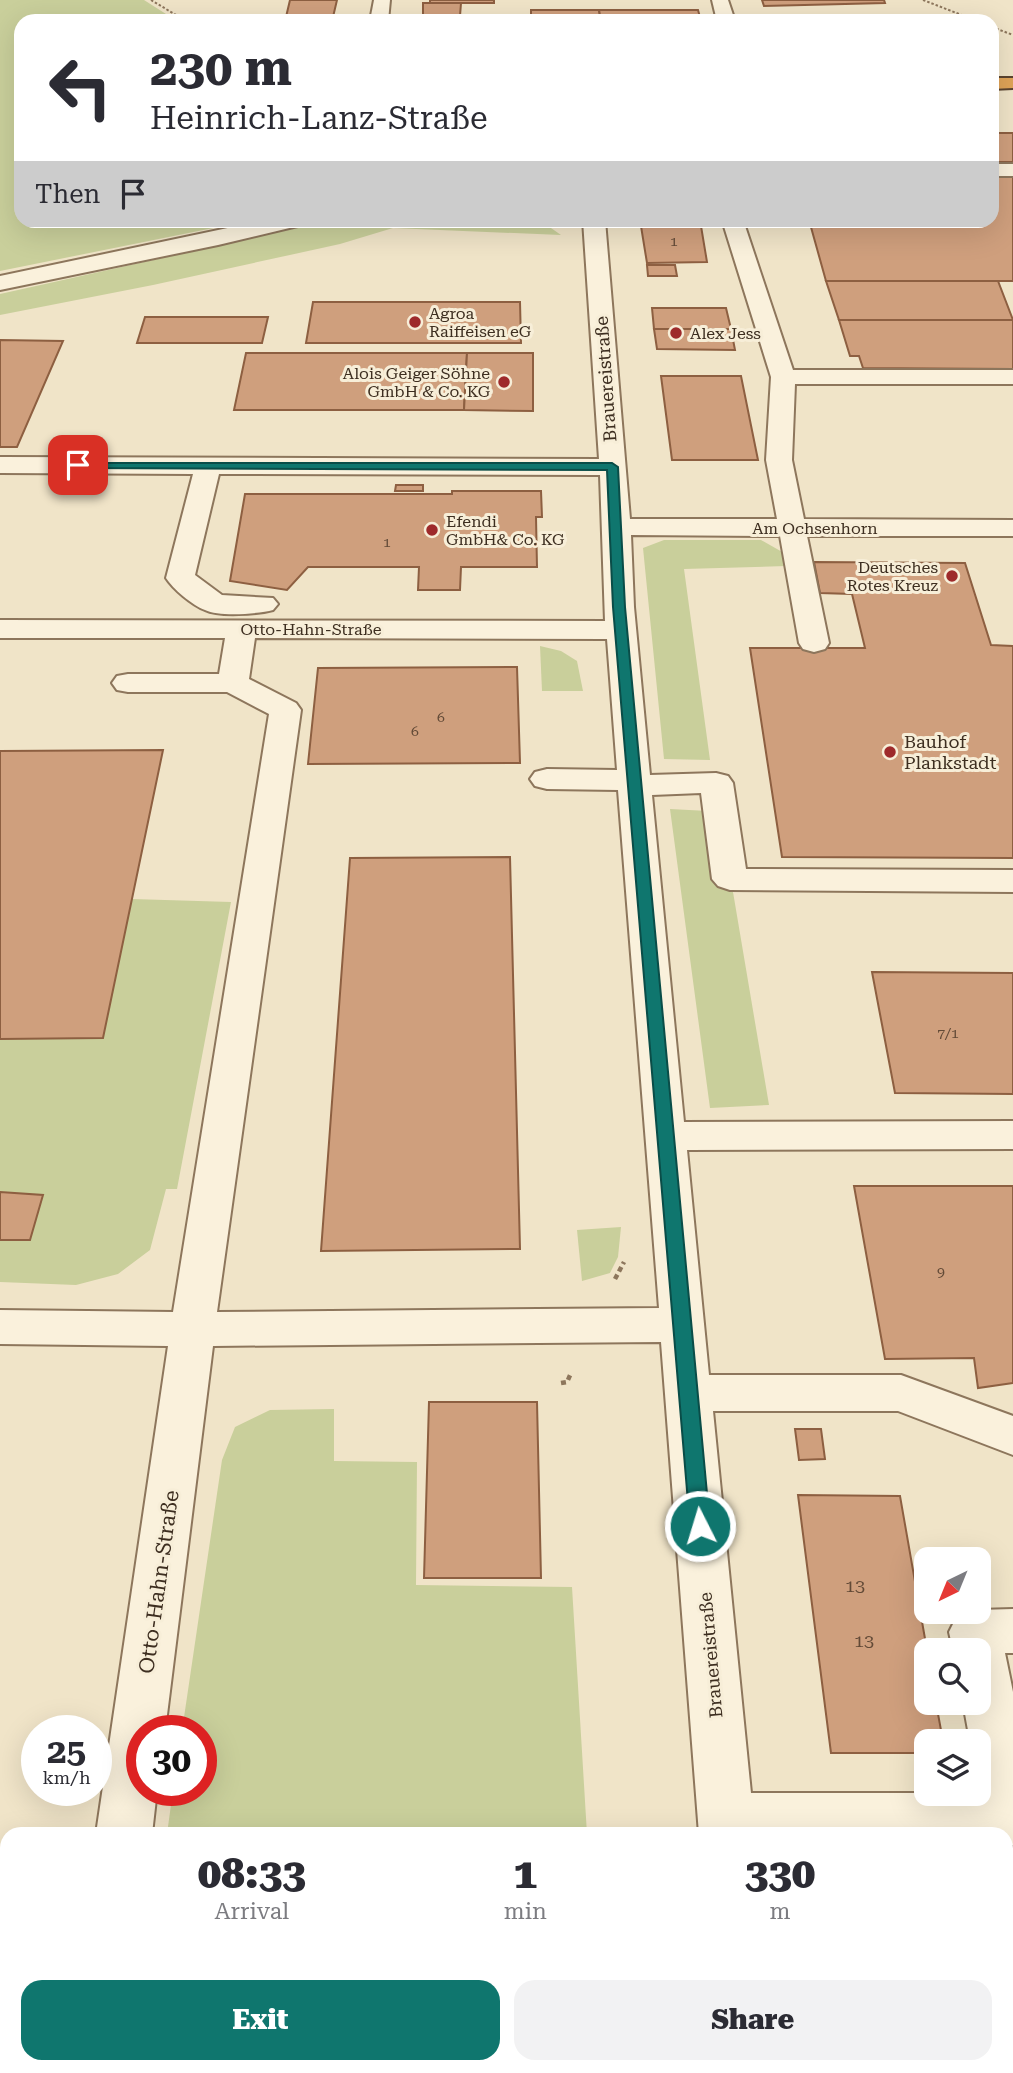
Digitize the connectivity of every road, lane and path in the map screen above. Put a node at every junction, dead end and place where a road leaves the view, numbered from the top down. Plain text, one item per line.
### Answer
1 (152, 0) edge
2 (923, 0) edge
3 (175, 14) edge
4 (959, 14) edge
5 (264, 228) edge
6 (595, 228) edge
7 (735, 228) edge
8 (0, 283) edge
9 (783, 377) junction
10 (1013, 377) edge
11 (0, 465) edge
12 (208, 465) junction
13 (612, 467) junction
14 (617, 527) junction
15 (793, 528) junction
16 (1013, 528) edge
17 (620, 619) junction
18 (0, 629) edge
19 (242, 629) junction
20 (814, 643) dead end
21 (128, 683) dead end
22 (233, 683) junction
23 (547, 779) dead end
24 (635, 782) junction
25 (1013, 881) edge
26 (1013, 1135) edge
27 (666, 1136) junction
28 (682, 1325) junction
29 (0, 1327) edge
30 (194, 1329) junction
31 (688, 1393) junction
32 (1013, 1436) edge
33 (1013, 1631) edge
34 (1013, 1819) edge
35 (125, 1827) edge
36 (726, 1827) edge

1 - 3 path
2 - 4 path
5 - 8 street
6 - 13 street, Brauereistraße
7 - 9 street
9 - 10 street
9 - 15 street
11 - 12 street
12 - 13 street
12 - 17 street
13 - 14 street, Brauereistraße
14 - 15 street, Am Ochsenhorn
14 - 17 street, Brauereistraße
15 - 16 street, Am Ochsenhorn
15 - 20 street
17 - 19 street, Otto-Hahn-Straße
17 - 24 street, Brauereistraße
18 - 19 street, Otto-Hahn-Straße
19 - 22 street
21 - 22 street
22 - 30 street, Otto-Hahn-Straße
23 - 24 street
24 - 25 street
24 - 27 street, Brauereistraße
26 - 27 street
27 - 28 street, Brauereistraße
28 - 30 street
28 - 31 street, Brauereistraße
29 - 30 street
30 - 35 street, Otto-Hahn-Straße
31 - 32 street
31 - 36 street, Brauereistraße
33 - 34 street
34 - 36 street

